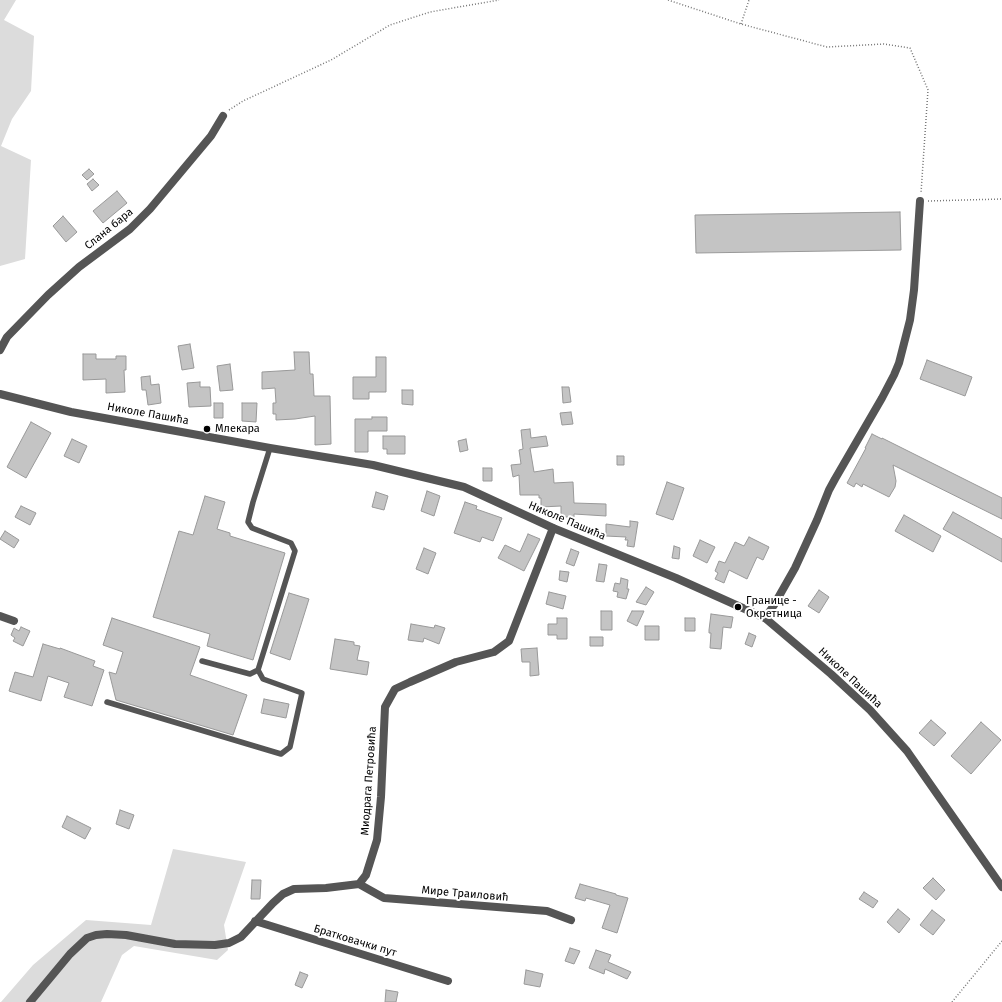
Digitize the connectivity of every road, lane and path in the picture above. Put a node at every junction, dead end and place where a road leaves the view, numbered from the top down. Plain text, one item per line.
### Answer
1 (499, 0) edge
2 (668, 0) edge
3 (749, 0) edge
4 (741, 24) junction
5 (223, 116) joint
6 (1002, 199) edge
7 (920, 201) junction
8 (0, 350) edge
9 (0, 394) edge
10 (270, 448) junction
11 (554, 528) junction
12 (0, 616) edge
13 (764, 618) junction
14 (14, 621) dead end
15 (202, 661) dead end
16 (258, 670) junction
17 (107, 702) dead end
18 (359, 884) junction
19 (1002, 887) edge
20 (571, 920) dead end
21 (255, 921) junction
22 (1002, 941) edge
23 (448, 981) dead end
24 (30, 1002) edge
25 (952, 1002) edge

1 - 5 path
2 - 4 path
3 - 4 path
4 - 7 path
5 - 8 street, Слана бара
6 - 7 path
7 - 13 street
9 - 10 street, Николе Пашића
10 - 11 street, Николе Пашића
10 - 16 lane
11 - 13 street, Николе Пашића
11 - 18 street, Миодрага Петровића
12 - 14 street
13 - 19 street, Николе Пашића
15 - 16 lane
16 - 17 lane
18 - 20 street, Мире Траиловић
18 - 21 street
21 - 23 street, Братковачки пут
21 - 24 street
22 - 25 path

